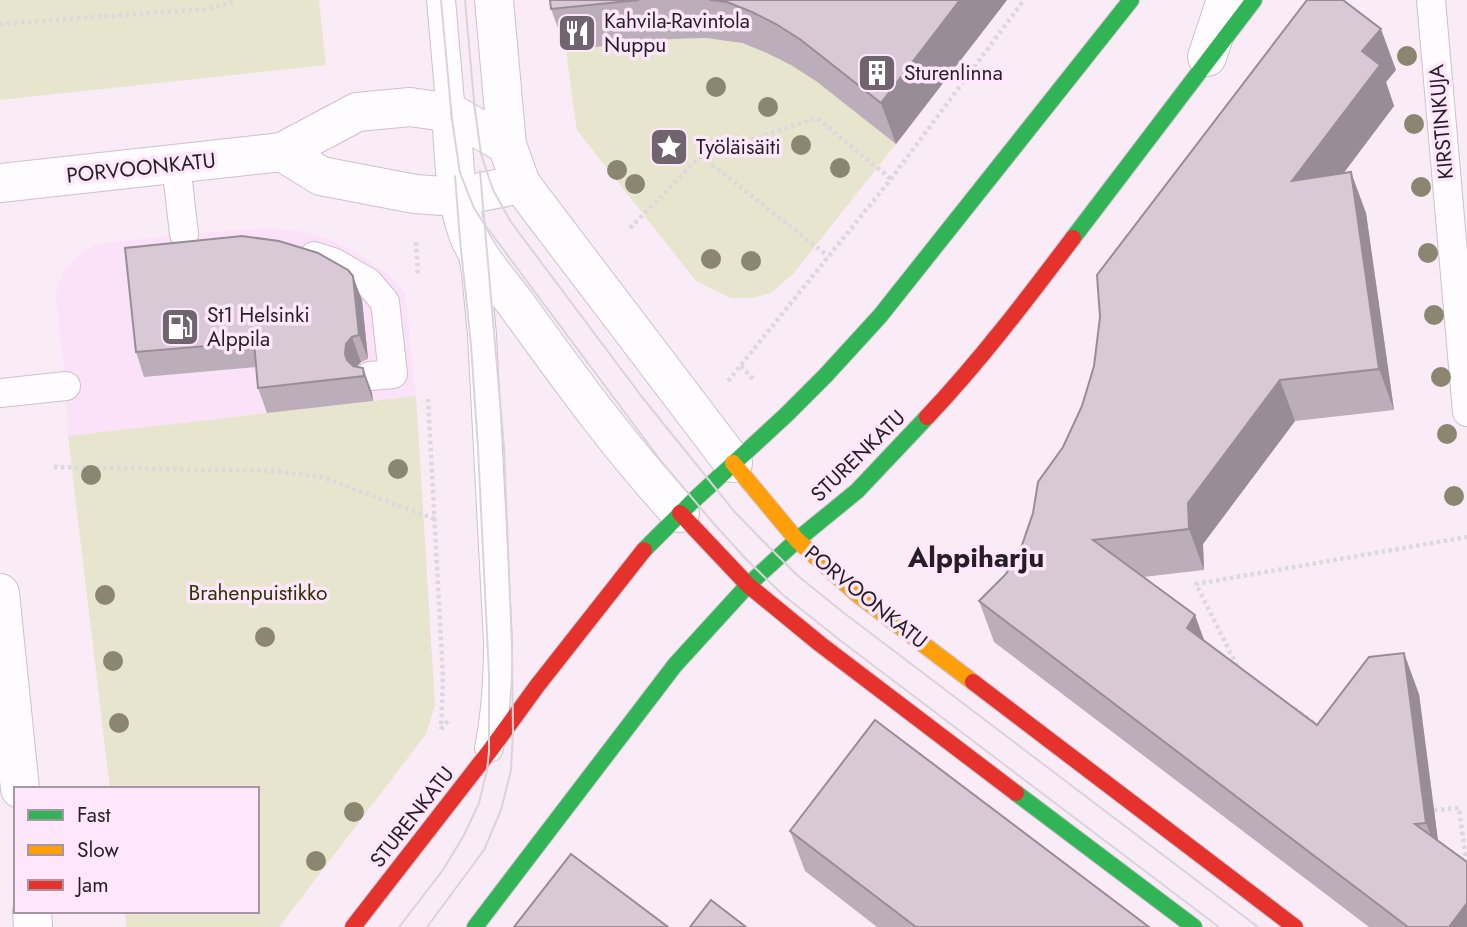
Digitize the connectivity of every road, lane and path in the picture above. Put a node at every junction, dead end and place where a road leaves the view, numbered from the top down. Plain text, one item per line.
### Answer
1 (234, 0) edge
2 (441, 0) edge
3 (494, 0) edge
4 (1024, 0) edge
5 (1131, 0) edge
6 (1226, 0) edge
7 (1254, 0) edge
8 (1431, 0) edge
9 (0, 24) edge
10 (1204, 66) junction
11 (451, 113) junction
12 (507, 145) junction
13 (282, 152) junction
14 (701, 156) junction
15 (176, 164) junction
16 (891, 179) junction
17 (0, 183) edge
18 (521, 184) junction
19 (457, 197) junction
20 (630, 228) dead end
21 (184, 234) dead end
22 (471, 242) junction
23 (291, 249) edge
24 (828, 256) junction
25 (370, 376) dead end
26 (66, 386) dead end
27 (721, 389) dead end
28 (0, 393) edge
29 (1467, 412) edge
30 (733, 463) junction
31 (54, 467) dead end
32 (680, 513) junction
33 (435, 519) dead end
34 (1467, 537) edge
35 (797, 540) junction
36 (748, 585) junction
37 (0, 593) edge
38 (1246, 672) edge
39 (1287, 702) edge
40 (1328, 732) edge
41 (489, 752) junction
42 (20, 787) edge
43 (1434, 810) dead end
44 (1467, 854) edge
45 (353, 927) edge
46 (475, 927) edge
47 (1194, 927) edge
48 (1295, 927) edge

1 - 9 path
2 - 11 lane
3 - 12 street
4 - 16 path
5 - 30 main road, STURENKATU
6 - 10 street
7 - 10 main road, STURENKATU
8 - 29 lane, KIRSTINKUJA
10 - 35 main road, STURENKATU
11 - 12 street, PORVOONKATU
11 - 13 street, PORVOONKATU
11 - 19 street
12 - 18 street, PORVOONKATU
13 - 15 street, PORVOONKATU
13 - 19 street
14 - 16 path
14 - 20 path
14 - 24 path
15 - 17 street, PORVOONKATU
15 - 21 lane
16 - 24 path
18 - 19 street
18 - 30 street, PORVOONKATU
19 - 22 street
22 - 32 street
22 - 41 lane
23 - 25 lane
24 - 27 path
26 - 28 lane
30 - 32 main road, STURENKATU
30 - 35 main road, PORVOONKATU
31 - 33 path
32 - 36 main road
32 - 41 main road, STURENKATU
34 - 38 path
35 - 36 main road, STURENKATU
35 - 48 main road, PORVOONKATU
36 - 46 main road, STURENKATU
36 - 47 main road
37 - 42 street
39 - 40 path
41 - 45 main road, STURENKATU
43 - 44 path

